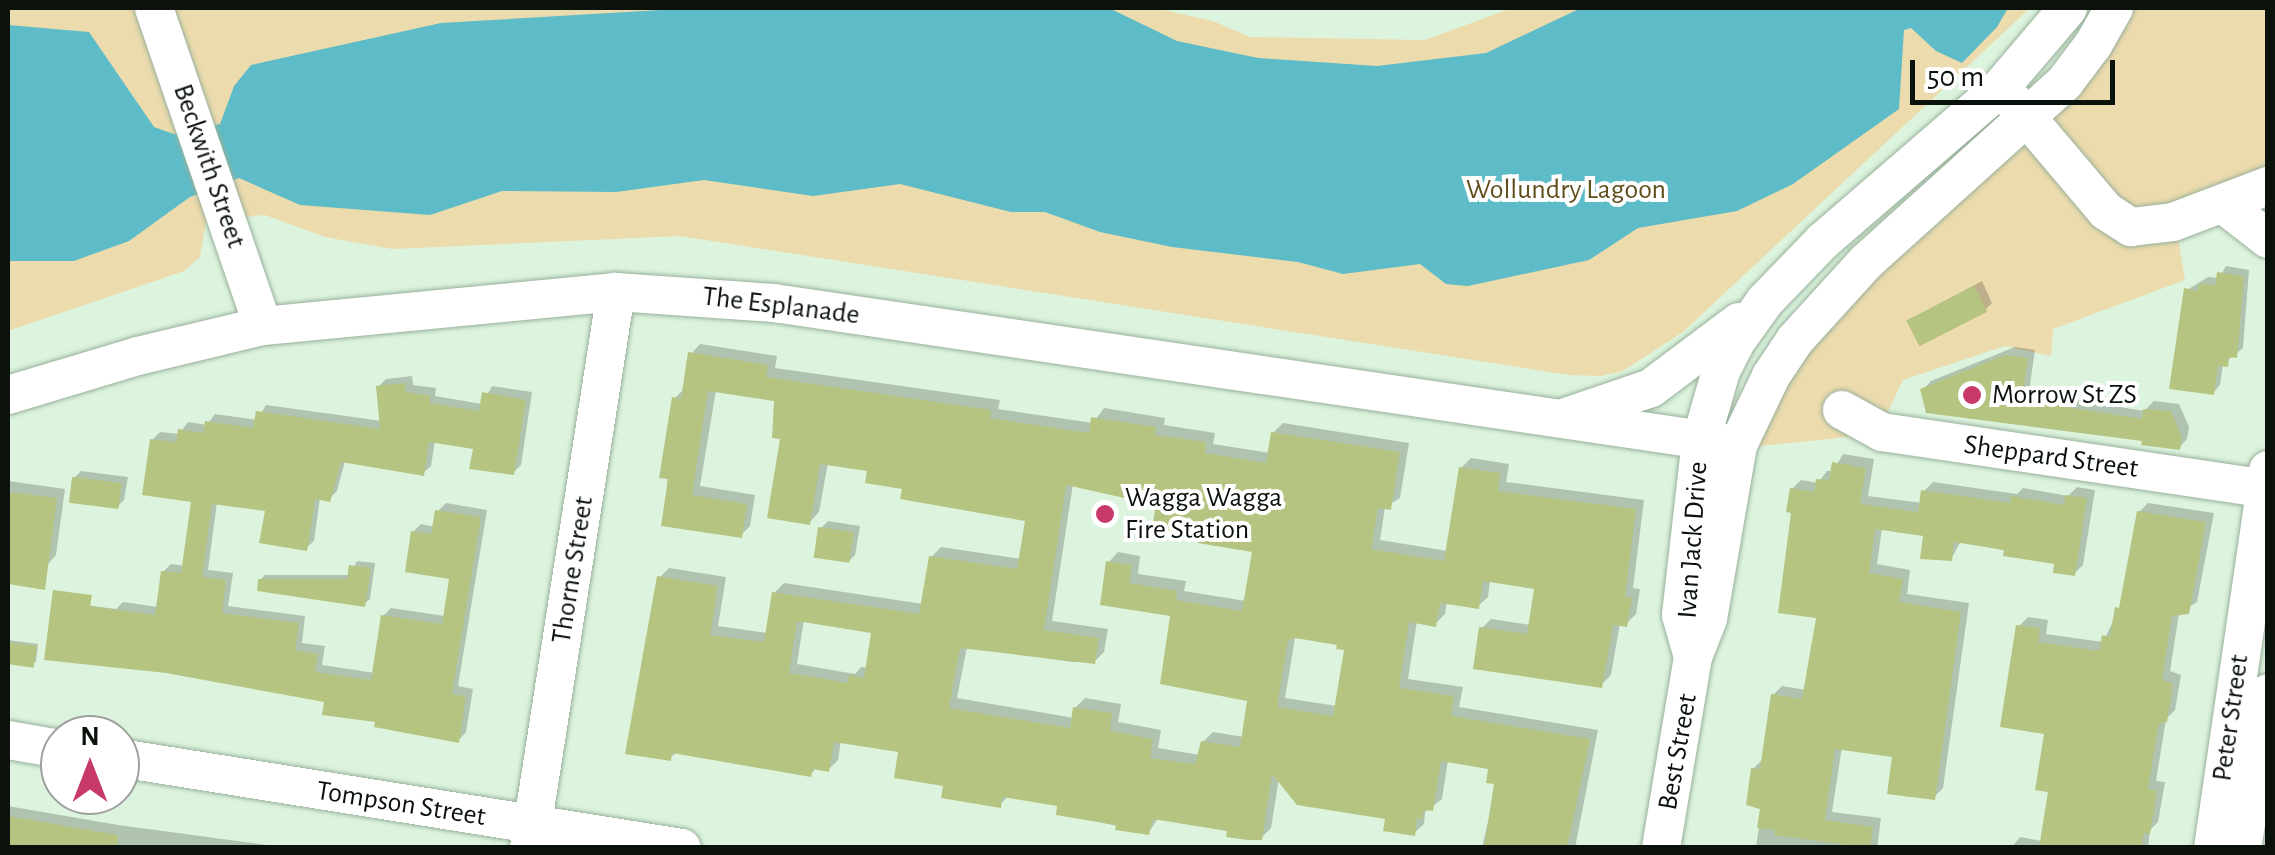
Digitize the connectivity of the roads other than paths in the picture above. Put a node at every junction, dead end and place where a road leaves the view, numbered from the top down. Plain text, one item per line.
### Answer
1 (154, 8) edge
2 (2068, 8) edge
3 (2114, 8) edge
4 (2000, 88) junction
5 (2029, 118) junction
6 (2268, 186) edge
7 (2223, 204) junction
8 (2268, 238) edge
9 (616, 292) junction
10 (1765, 301) junction
11 (263, 326) junction
12 (8, 395) edge
13 (1842, 410) dead end
14 (1559, 419) junction
15 (1720, 442) junction
16 (2267, 483) edge
17 (1693, 657) joint
18 (2256, 697) edge
19 (8, 740) edge
20 (40, 746) edge
21 (140, 762) edge
22 (531, 836) edge
23 (2229, 838) edge
24 (682, 848) edge
25 (1661, 848) edge

1 - 11 street, Beckwith Street
2 - 4 street, Ivan Jack Drive
3 - 5 street, Ivan Jack Drive
4 - 5 street
4 - 10 street, Ivan Jack Drive
5 - 7 street
5 - 15 street, Ivan Jack Drive
6 - 7 street
7 - 8 street
9 - 11 street, The Esplanade
9 - 14 street, The Esplanade
9 - 22 street, Thorne Street
10 - 14 street, The Esplanade
10 - 15 street, Ivan Jack Drive
11 - 12 street, The Esplanade
13 - 16 street, Sheppard Street
14 - 15 street, The Esplanade
15 - 17 street, Ivan Jack Drive
16 - 18 street, Peter Street
17 - 25 street, Best Street
18 - 23 street, Peter Street
19 - 20 street
21 - 22 street, Tompson Street
22 - 24 street, Tompson Street

